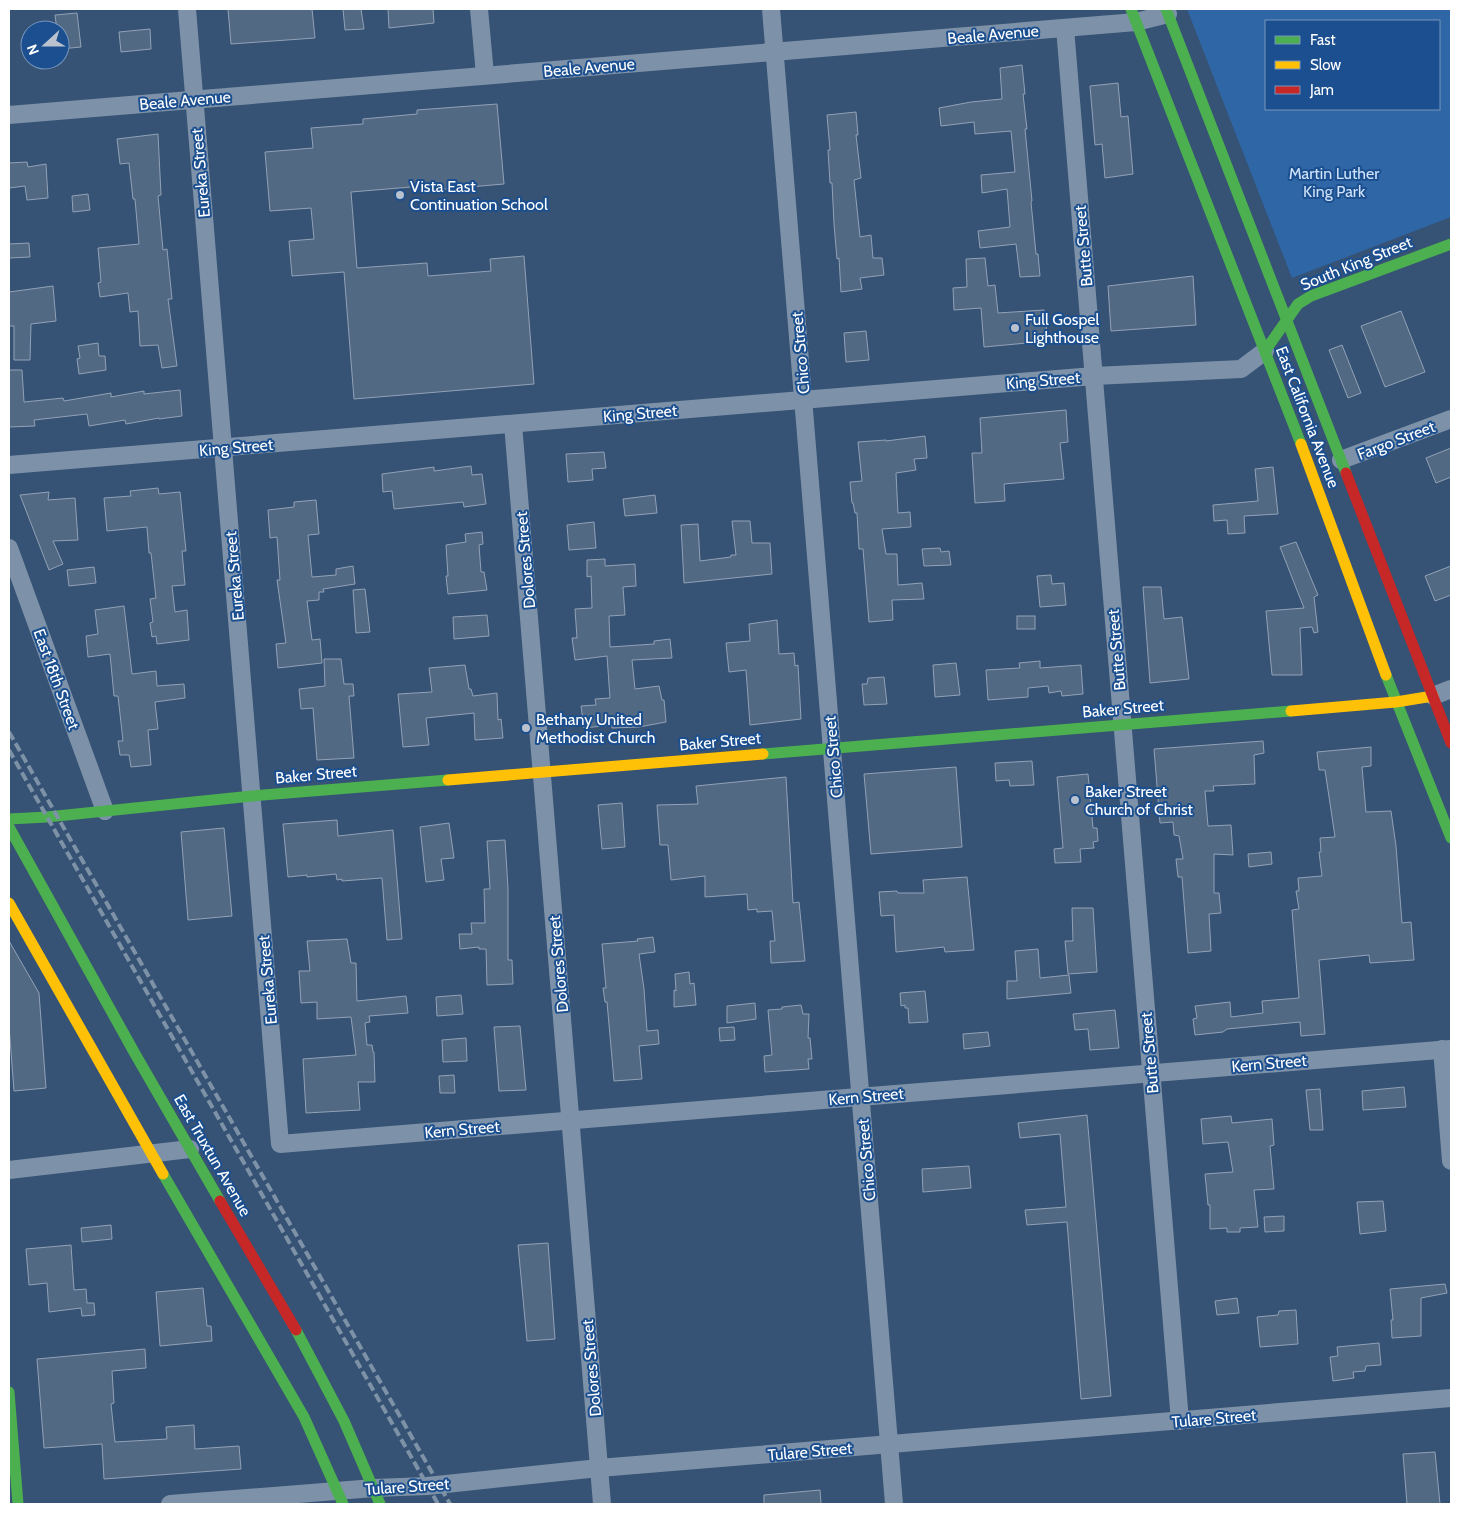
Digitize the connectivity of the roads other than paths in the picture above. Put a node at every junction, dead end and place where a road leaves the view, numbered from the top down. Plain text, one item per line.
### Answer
1 (187, 9) edge
2 (479, 9) edge
3 (772, 9) edge
4 (1167, 11) edge
5 (1133, 15) edge
6 (1065, 28) junction
7 (775, 52) junction
8 (485, 75) junction
9 (194, 99) junction
10 (9, 115) edge
11 (1451, 244) edge
12 (1286, 319) junction
13 (1265, 351) junction
14 (1094, 376) junction
15 (803, 400) junction
16 (1451, 419) edge
17 (513, 424) junction
18 (223, 448) junction
19 (1342, 460) junction
20 (9, 465) edge
21 (9, 548) edge
22 (1451, 689) edge
23 (1433, 696) junction
24 (1396, 702) junction
25 (1122, 724) junction
26 (1451, 743) edge
27 (832, 748) junction
28 (542, 772) junction
29 (252, 796) junction
30 (105, 811) junction
31 (9, 819) edge
32 (9, 827) edge
33 (1451, 838) edge
34 (9, 903) edge
35 (1447, 1049) edge
36 (1151, 1072) junction
37 (861, 1096) junction
38 (570, 1120) junction
39 (280, 1144) joint
40 (190, 1148) junction
41 (150, 1152) junction
42 (1451, 1161) edge
43 (9, 1170) edge
44 (9, 1392) edge
45 (1451, 1398) edge
46 (1180, 1421) junction
47 (889, 1445) junction
48 (599, 1468) junction
49 (377, 1496) edge
50 (340, 1498) edge
51 (18, 1504) edge
52 (170, 1504) edge
53 (602, 1504) edge
54 (894, 1504) edge

1 - 9 street, Eureka Street
2 - 8 street
3 - 7 street, Chico Street
4 - 5 street, Beale Avenue
4 - 12 main road, East California Avenue
5 - 6 street, Beale Avenue
5 - 13 main road, East California Avenue
6 - 7 street, Beale Avenue
6 - 14 street, Butte Street
7 - 8 street, Beale Avenue
7 - 15 street, Chico Street
8 - 9 street, Beale Avenue
9 - 10 street, Beale Avenue
9 - 18 street, Eureka Street
11 - 12 main road, South King Street
12 - 13 main road, South King Street
12 - 19 main road, East California Avenue
13 - 14 street, King Street
13 - 24 main road, East California Avenue
14 - 15 street, King Street
14 - 25 street, Butte Street
15 - 17 street, King Street
15 - 27 street, Chico Street
16 - 19 street, Fargo Street
17 - 18 street, King Street
17 - 28 street, Dolores Street
18 - 20 street, King Street
18 - 29 street, Eureka Street
19 - 23 main road, East California Avenue
21 - 30 street, East 18th Street
22 - 23 street
23 - 24 main road, Baker Street
23 - 26 main road, East California Avenue
24 - 25 main road, Baker Street
24 - 33 main road, East California Avenue
25 - 27 main road, Baker Street
25 - 36 street, Butte Street
27 - 28 main road, Baker Street
27 - 37 street, Chico Street
28 - 29 main road, Baker Street
28 - 38 street, Dolores Street
29 - 30 main road, Baker Street
29 - 39 street, Eureka Street
30 - 31 main road, Baker Street
32 - 40 main road, East Truxtun Avenue
34 - 41 main road
35 - 36 street, Kern Street
35 - 42 street
36 - 37 street, Kern Street
36 - 46 street, Butte Street
37 - 38 street, Kern Street
37 - 47 street, Chico Street
38 - 39 street, Kern Street
38 - 48 street, Dolores Street
40 - 41 street
40 - 49 main road, East Truxtun Avenue
41 - 43 street
41 - 50 main road
44 - 51 main road
45 - 46 street, Tulare Street
46 - 47 street, Tulare Street
47 - 48 street, Tulare Street
47 - 54 street, Chico Street
48 - 49 street, Tulare Street
48 - 53 street, Dolores Street
49 - 50 street, Tulare Street
50 - 52 street, Tulare Street

